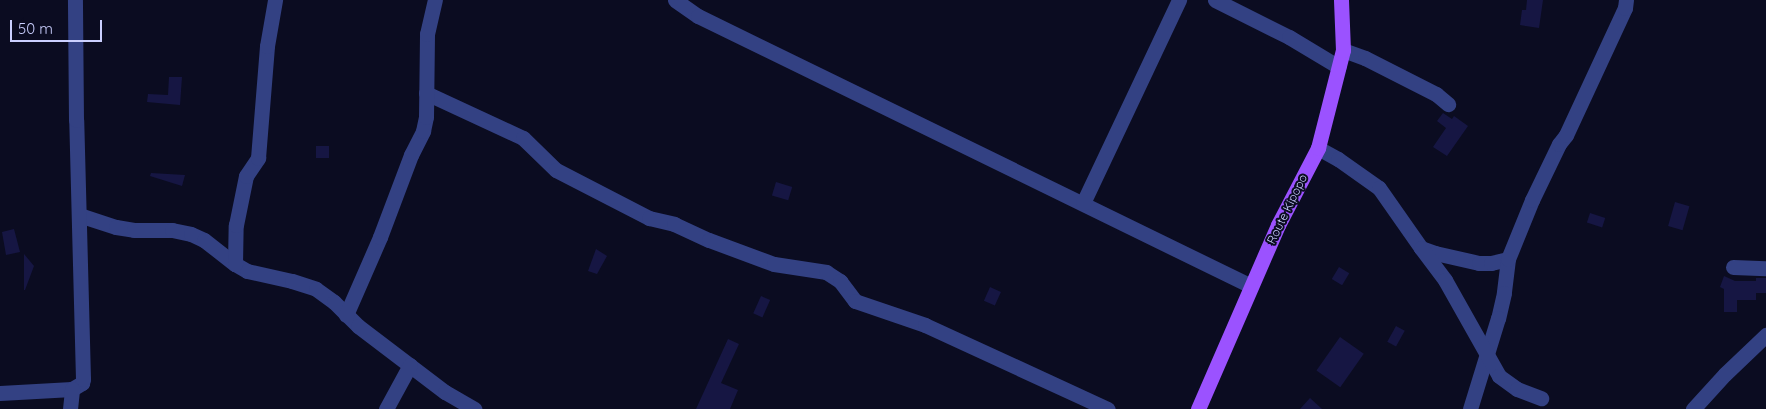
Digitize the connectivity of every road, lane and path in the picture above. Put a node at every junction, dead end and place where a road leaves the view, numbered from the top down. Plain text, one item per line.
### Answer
1 (75, 0) edge
2 (275, 0) edge
3 (435, 0) edge
4 (675, 0) edge
5 (1179, 0) edge
6 (1215, 0) edge
7 (1341, 0) edge
8 (1626, 0) edge
9 (1343, 50) junction
10 (1339, 67) junction
11 (426, 93) junction
12 (1448, 104) dead end
13 (1318, 148) junction
14 (1083, 203) junction
15 (79, 215) junction
16 (1421, 248) junction
17 (1508, 259) junction
18 (235, 264) junction
19 (1734, 267) dead end
20 (1766, 268) edge
21 (1251, 286) junction
22 (346, 315) junction
23 (1766, 335) edge
24 (1488, 354) junction
25 (410, 365) junction
26 (72, 388) junction
27 (0, 393) edge
28 (1541, 398) dead end
29 (70, 409) edge
30 (386, 409) edge
31 (475, 409) edge
32 (1108, 409) edge
33 (1198, 409) edge
34 (1470, 409) edge
35 (1692, 409) edge

1 - 15 street
2 - 18 street
3 - 11 street
4 - 14 street
5 - 14 street
6 - 10 street
7 - 9 main road, Route Kipopo
8 - 17 street
9 - 10 main road, Route Kipopo
9 - 12 street
10 - 13 main road, Route Kipopo
11 - 22 street
11 - 32 street
13 - 16 street
13 - 21 main road, Route Kipopo
14 - 21 street
15 - 18 street
15 - 26 street
16 - 17 street
16 - 24 street
17 - 24 street
18 - 22 street
19 - 20 street
21 - 33 main road, Route Kipopo
22 - 25 street
23 - 35 street
24 - 28 street
24 - 34 street
25 - 30 street
25 - 31 street
26 - 27 street
26 - 29 street

